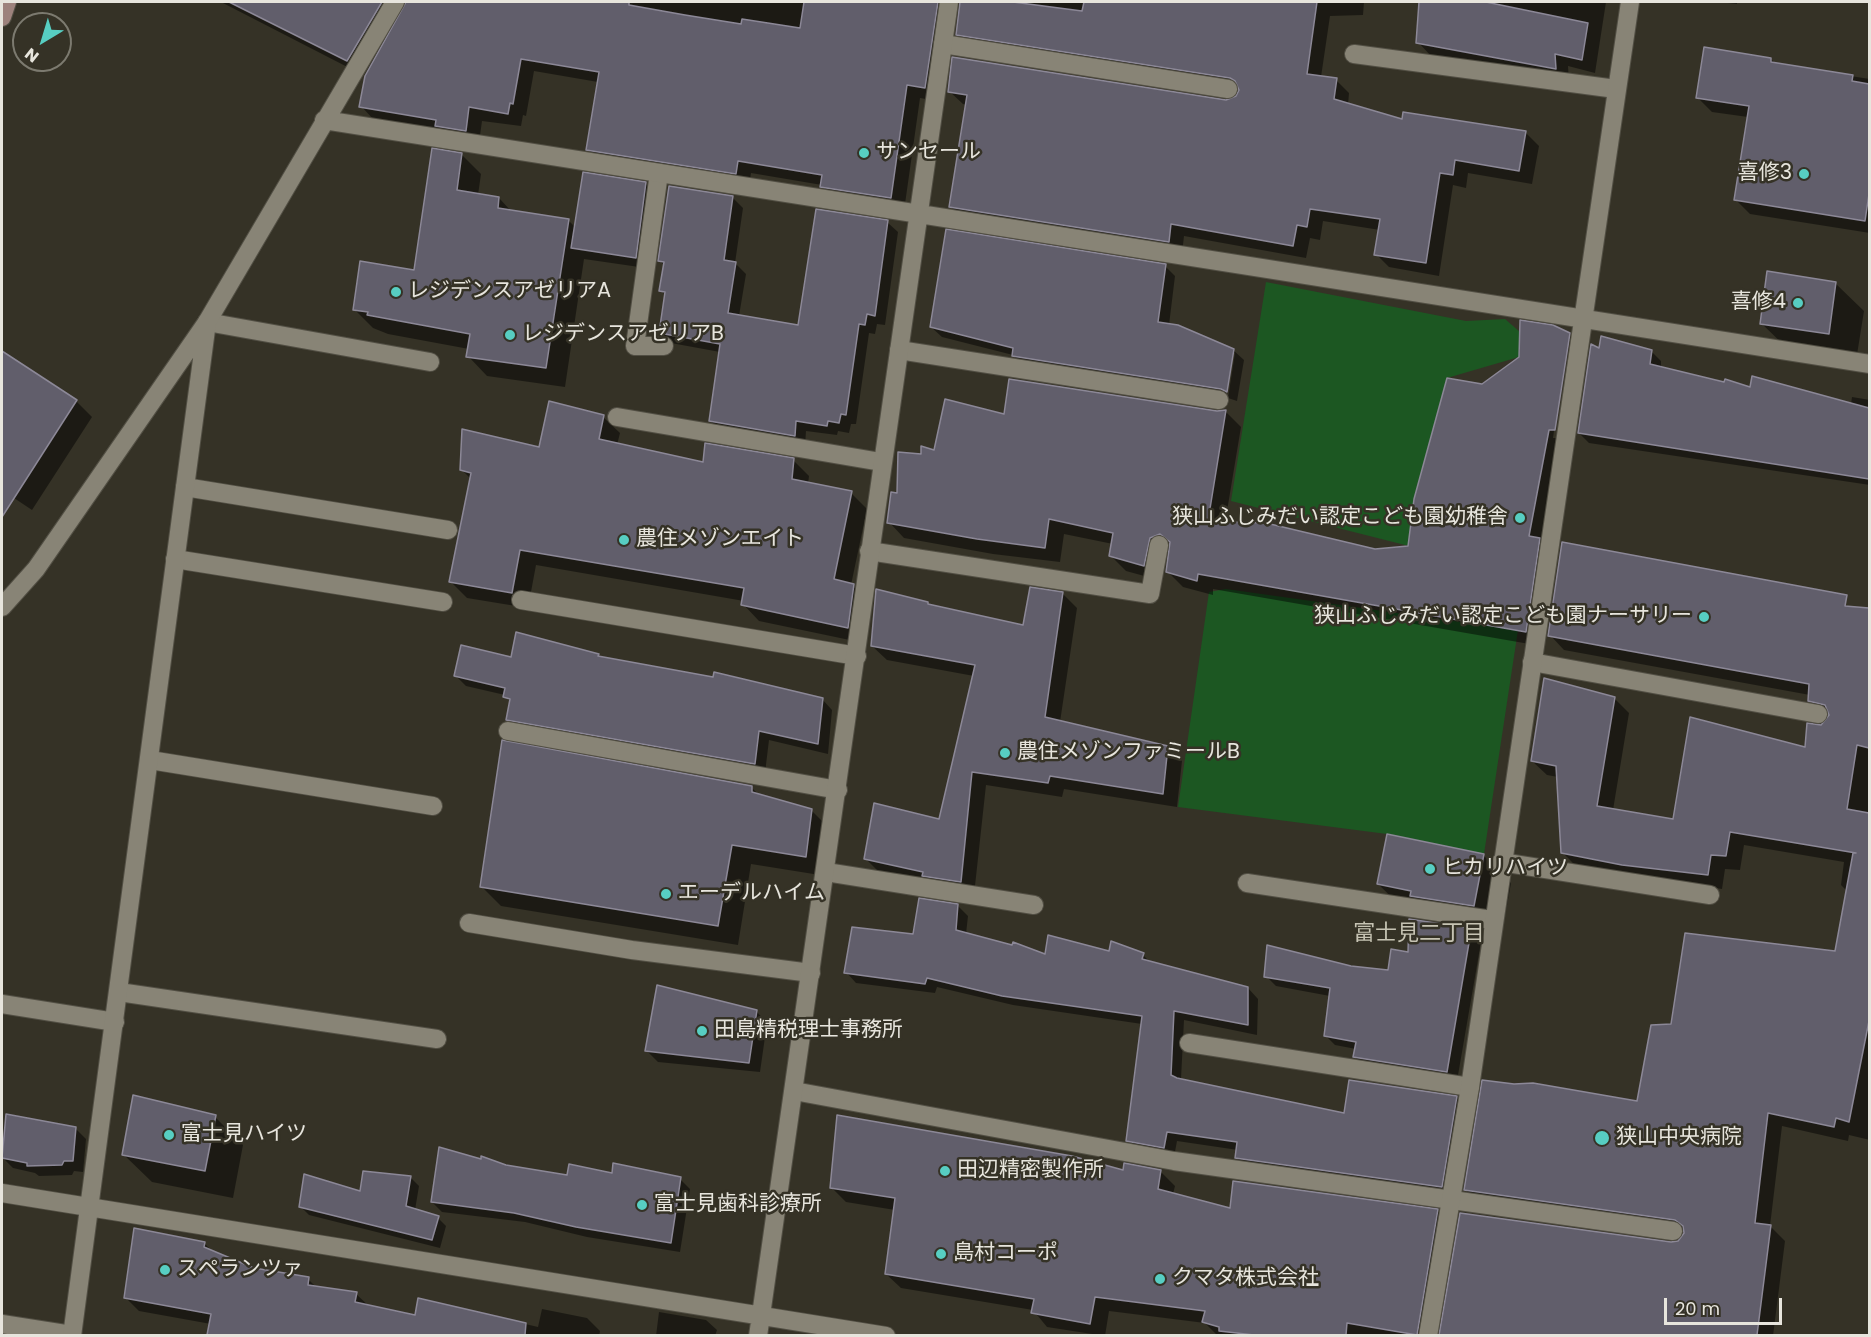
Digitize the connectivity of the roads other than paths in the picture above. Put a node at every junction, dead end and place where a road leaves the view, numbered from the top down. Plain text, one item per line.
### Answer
1 (7, 2) edge
2 (395, 2) edge
3 (949, 2) edge
4 (1630, 2) edge
5 (2, 17) edge
6 (943, 44) junction
7 (1354, 54) dead end
8 (1228, 89) dead end
9 (1616, 89) junction
10 (324, 120) junction
11 (659, 173) junction
12 (918, 214) junction
13 (1583, 319) junction
14 (207, 322) junction
15 (664, 346) dead end
16 (899, 350) junction
17 (430, 362) dead end
18 (1869, 364) edge
19 (1219, 400) dead end
20 (617, 417) dead end
21 (881, 462) junction
22 (185, 487) junction
23 (448, 530) dead end
24 (1159, 545) dead end
25 (869, 551) junction
26 (175, 559) junction
27 (521, 600) dead end
28 (443, 602) dead end
29 (2, 608) edge
30 (857, 656) junction
31 (1532, 662) junction
32 (1818, 714) dead end
33 (508, 730) dead end
34 (150, 760) junction
35 (838, 790) junction
36 (433, 806) dead end
37 (1501, 862) junction
38 (826, 872) junction
39 (1247, 883) dead end
40 (1710, 895) dead end
41 (1034, 905) dead end
42 (1492, 920) junction
43 (469, 923) dead end
44 (811, 973) junction
45 (119, 992) junction
46 (2, 1004) edge
47 (115, 1022) junction
48 (437, 1039) dead end
49 (1189, 1043) dead end
50 (1470, 1087) junction
51 (794, 1091) junction
52 (2, 1193) edge
53 (1449, 1201) junction
54 (90, 1209) junction
55 (1673, 1231) dead end
56 (761, 1316) junction
57 (2, 1324) edge
58 (73, 1335) edge
59 (758, 1335) edge
60 (886, 1335) edge
61 (1428, 1335) edge

1 - 5 street
2 - 10 street
3 - 6 street
4 - 9 street
6 - 8 street
6 - 12 street
7 - 9 street
9 - 13 street
10 - 11 street
10 - 14 street
11 - 12 street
11 - 15 street
12 - 13 street
12 - 16 street
13 - 18 street
13 - 31 street
14 - 17 street
14 - 22 street
14 - 29 street
16 - 19 street
16 - 21 street
20 - 21 street
21 - 25 street
22 - 23 street
22 - 26 street
24 - 25 street
25 - 30 street
26 - 28 street
26 - 34 street
27 - 30 street
30 - 35 street
31 - 32 street
31 - 37 street
33 - 35 street
34 - 36 street
34 - 45 street
35 - 38 street
37 - 40 street
37 - 42 street
38 - 41 street
38 - 44 street
39 - 42 street
42 - 50 street
43 - 44 street
44 - 51 street
45 - 47 street
45 - 48 street
46 - 47 street
47 - 54 street
49 - 50 street
50 - 53 street
51 - 53 street
51 - 56 street
52 - 54 street
53 - 55 street
53 - 61 street
54 - 56 street
54 - 58 street
56 - 59 street
56 - 60 street
57 - 58 street

